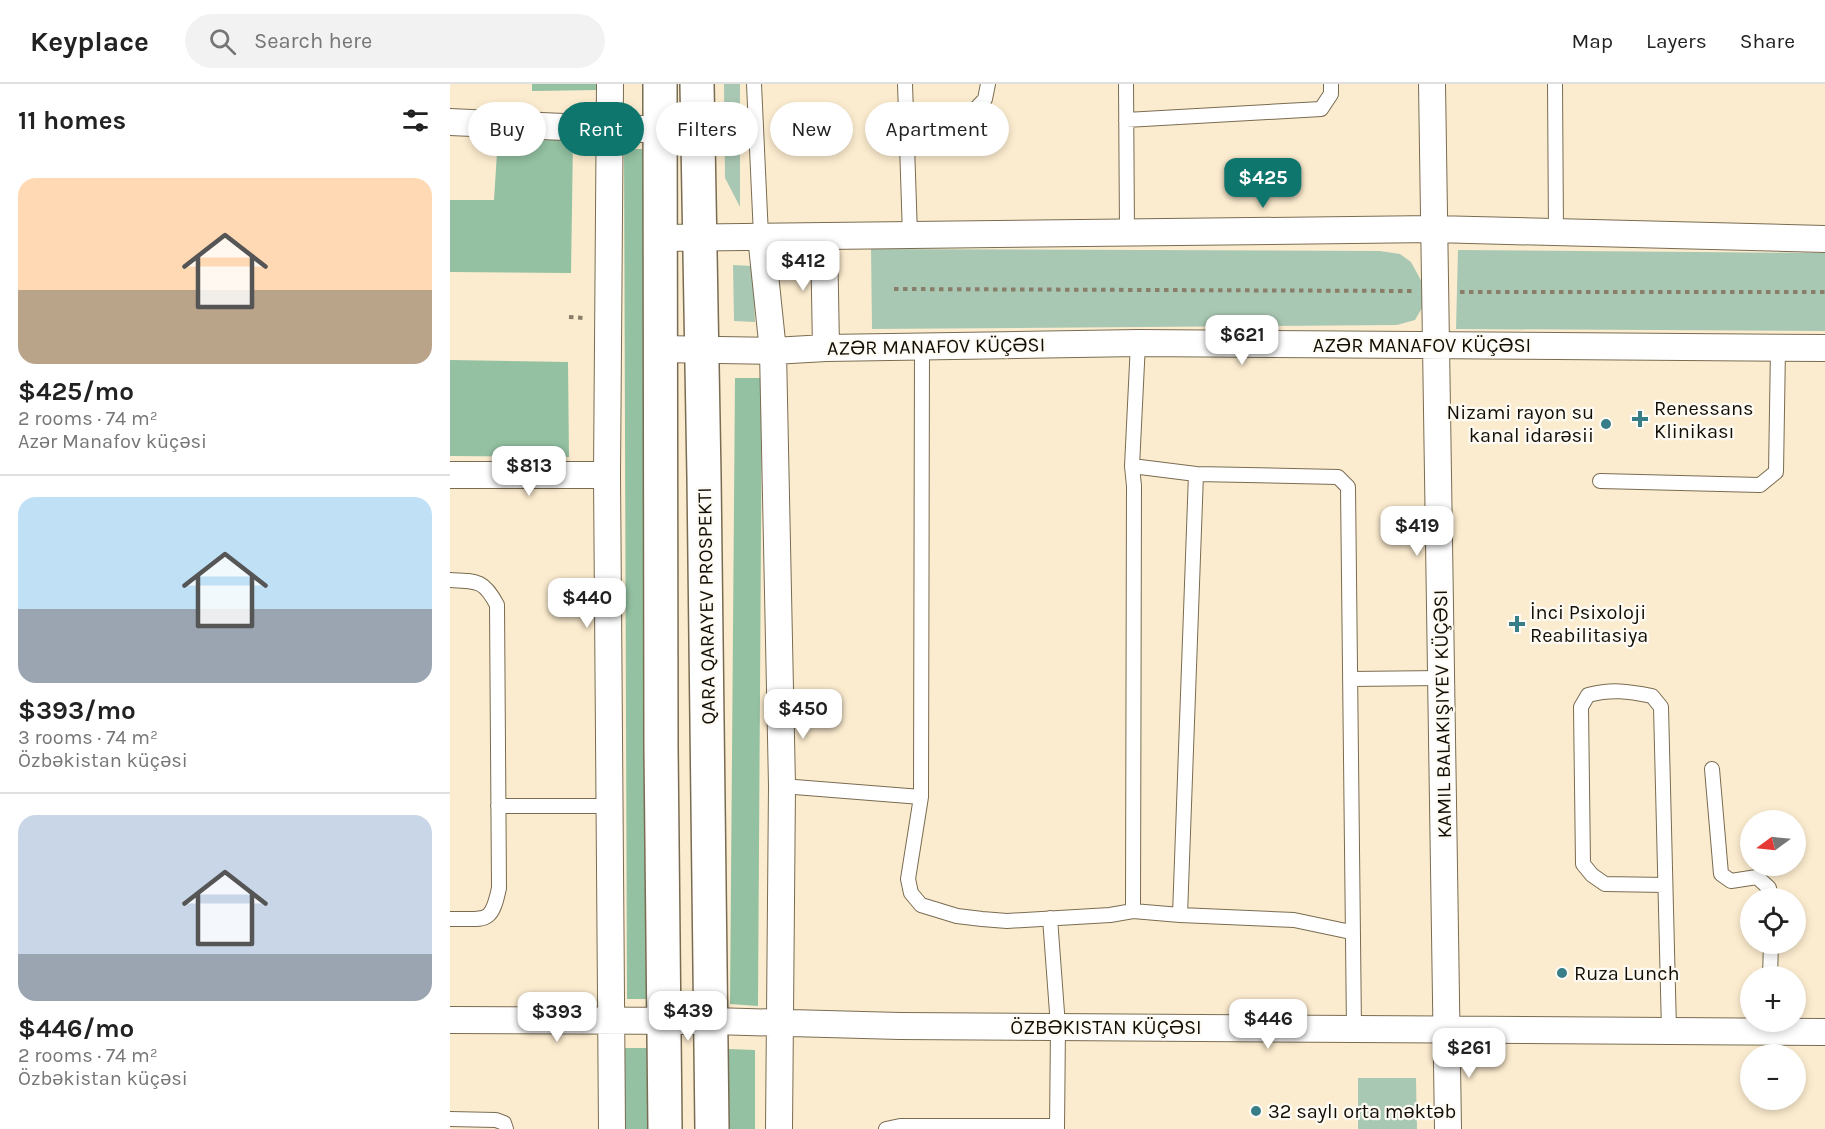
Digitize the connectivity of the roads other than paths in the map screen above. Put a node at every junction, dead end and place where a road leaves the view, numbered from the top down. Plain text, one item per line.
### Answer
1 (610, 84) edge
2 (660, 84) edge
3 (697, 84) edge
4 (754, 84) edge
5 (905, 84) edge
6 (988, 84) edge
7 (1126, 84) edge
8 (1331, 84) edge
9 (1432, 84) edge
10 (1555, 84) edge
11 (610, 102) edge
12 (660, 102) edge
13 (697, 102) edge
14 (906, 102) edge
15 (982, 102) edge
16 (1126, 120) junction
17 (450, 122) edge
18 (558, 127) edge
19 (609, 156) edge
20 (659, 156) edge
21 (698, 156) edge
22 (907, 156) edge
23 (1433, 229) junction
24 (1127, 232) junction
25 (1556, 232) junction
26 (910, 235) junction
27 (761, 236) junction
28 (824, 236) junction
29 (700, 237) junction
30 (660, 238) junction
31 (1825, 239) edge
32 (1138, 343) junction
33 (922, 346) junction
34 (1436, 346) junction
35 (659, 348) junction
36 (826, 348) junction
37 (1778, 348) junction
38 (1825, 348) edge
39 (701, 350) junction
40 (773, 351) junction
41 (1132, 466) junction
42 (1196, 474) junction
43 (450, 475) edge
44 (607, 475) junction
45 (1600, 481) dead end
46 (450, 580) edge
47 (1441, 678) junction
48 (1350, 679) junction
49 (1712, 769) dead end
50 (782, 786) junction
51 (921, 797) junction
52 (498, 806) junction
53 (609, 806) junction
54 (1665, 885) junction
55 (1769, 888) edge
56 (1133, 911) junction
57 (1180, 915) junction
58 (1050, 918) junction
59 (450, 919) edge
60 (1351, 932) junction
61 (450, 1020) edge
62 (664, 1021) junction
63 (712, 1021) junction
64 (611, 1022) junction
65 (779, 1023) junction
66 (1058, 1026) junction
67 (1740, 1027) edge
68 (1354, 1029) junction
69 (1447, 1029) junction
70 (1669, 1030) junction
71 (1806, 1030) edge
72 (1825, 1032) edge
73 (450, 1119) edge
74 (1057, 1128) edge
75 (506, 1129) edge
76 (612, 1129) edge
77 (665, 1129) edge
78 (712, 1129) edge
79 (778, 1129) edge
80 (886, 1129) edge
81 (1448, 1129) edge

1 - 11 street
2 - 12 main road
3 - 13 main road, QARA QARAYEV PROSPEKTI
4 - 27 lane
5 - 14 lane
6 - 15 lane
7 - 16 lane
8 - 16 lane
9 - 23 street, KAMIL BALAKIŞIYEV KÜÇƏSI
10 - 25 lane
16 - 24 lane
17 - 18 street
19 - 44 street
20 - 30 main road
21 - 29 main road, QARA QARAYEV PROSPEKTI
22 - 26 lane
23 - 24 street
23 - 25 street
23 - 34 street, KAMIL BALAKIŞIYEV KÜÇƏSI
24 - 26 street
25 - 31 street
26 - 28 street
27 - 28 street
27 - 29 street
27 - 40 street
28 - 36 street
29 - 30 street
29 - 39 main road, QARA QARAYEV PROSPEKTI
30 - 35 main road
32 - 33 street, AZƏR MANAFOV KÜÇƏSI
32 - 34 street, AZƏR MANAFOV KÜÇƏSI
32 - 41 lane
33 - 36 street, AZƏR MANAFOV KÜÇƏSI
33 - 51 lane
34 - 37 street, AZƏR MANAFOV KÜÇƏSI
34 - 47 street, KAMIL BALAKIŞIYEV KÜÇƏSI
35 - 39 street, AZƏR MANAFOV KÜÇƏSI
35 - 62 main road
36 - 40 street, AZƏR MANAFOV KÜÇƏSI
37 - 38 street, AZƏR MANAFOV KÜÇƏSI
37 - 45 lane
39 - 40 street, AZƏR MANAFOV KÜÇƏSI
39 - 63 main road, QARA QARAYEV PROSPEKTI
40 - 50 street
41 - 42 lane
41 - 56 lane
42 - 48 lane
42 - 57 lane
43 - 44 street
44 - 53 street
46 - 52 lane
47 - 48 lane
47 - 69 street, KAMIL BALAKIŞIYEV KÜÇƏSI
48 - 60 lane
49 - 55 lane
50 - 51 lane
50 - 65 street
51 - 58 lane
52 - 53 lane
52 - 59 lane
53 - 64 street
54 - 54 lane
54 - 70 lane
56 - 57 lane
56 - 58 lane
57 - 60 lane
58 - 66 lane
60 - 68 lane
61 - 64 street
62 - 63 street, ÖZBƏKISTAN KÜÇƏSI
62 - 64 street
62 - 77 main road
63 - 65 street, ÖZBƏKISTAN KÜÇƏSI
63 - 78 main road, QARA QARAYEV PROSPEKTI
64 - 76 street
65 - 66 street, ÖZBƏKISTAN KÜÇƏSI
65 - 79 street
66 - 68 street, ÖZBƏKISTAN KÜÇƏSI
66 - 74 lane
67 - 70 street, ÖZBƏKISTAN KÜÇƏSI
68 - 69 street, ÖZBƏKISTAN KÜÇƏSI
69 - 70 street, ÖZBƏKISTAN KÜÇƏSI
69 - 81 street, KAMIL BALAKIŞIYEV KÜÇƏSI
71 - 72 street, ÖZBƏKISTAN KÜÇƏSI
73 - 75 lane
74 - 80 lane

